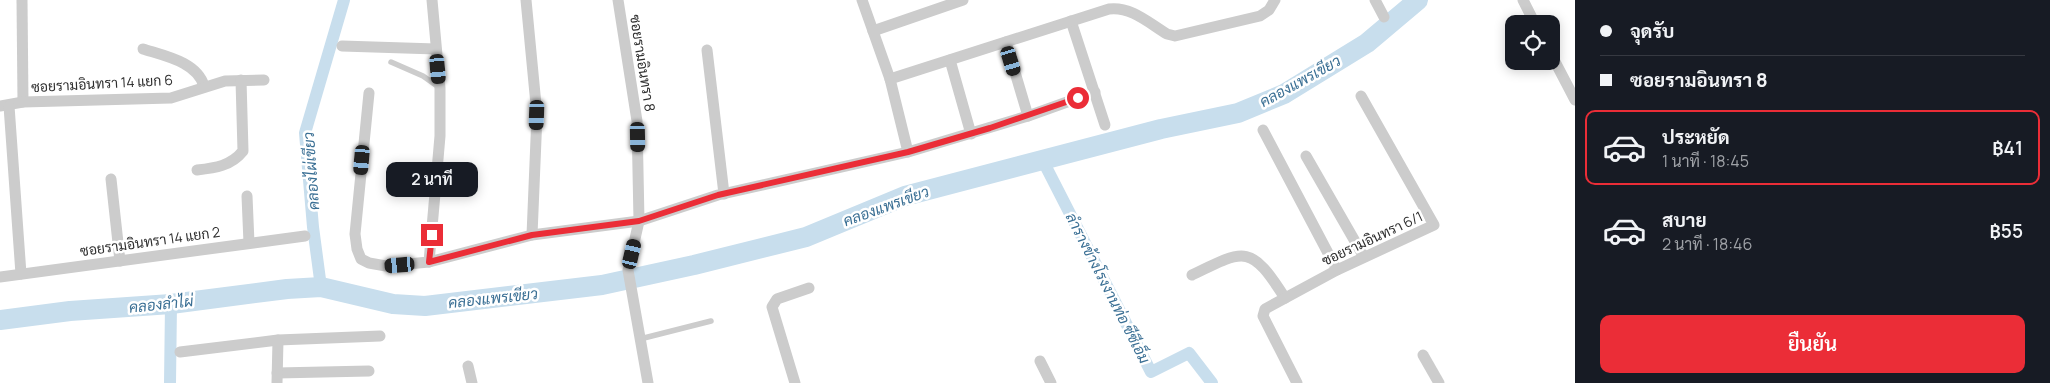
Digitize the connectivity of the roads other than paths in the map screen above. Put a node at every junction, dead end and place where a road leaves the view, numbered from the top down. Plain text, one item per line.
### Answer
1 (22, 0) edge
2 (432, 0) edge
3 (526, 0) edge
4 (618, 0) edge
5 (862, 0) edge
6 (962, 0) edge
7 (1275, 0) edge
8 (1375, 0) edge
9 (1523, 0) edge
10 (1531, 15) edge
11 (1384, 17) dead end
12 (1071, 21) junction
13 (873, 31) junction
14 (1006, 42) junction
15 (342, 46) dead end
16 (142, 49) dead end
17 (436, 49) junction
18 (707, 50) dead end
19 (950, 60) junction
20 (391, 62) dead end
21 (1559, 70) edge
22 (890, 79) junction
23 (241, 80) junction
24 (264, 80) dead end
25 (204, 86) junction
26 (440, 88) junction
27 (369, 92) dead end
28 (1095, 92) junction
29 (1360, 96) dead end
30 (1575, 100) edge
31 (23, 102) junction
32 (5, 106) edge
33 (1028, 116) junction
34 (1105, 125) dead end
35 (1263, 130) dead end
36 (971, 134) junction
37 (908, 152) junction
38 (1306, 156) dead end
39 (197, 170) dead end
40 (111, 179) dead end
41 (724, 194) junction
42 (247, 196) dead end
43 (639, 221) junction
44 (532, 235) junction
45 (305, 236) dead end
46 (249, 243) junction
47 (1364, 258) junction
48 (120, 261) junction
49 (429, 262) junction
50 (1338, 270) junction
51 (21, 274) junction
52 (1192, 276) dead end
53 (0, 277) edge
54 (809, 288) dead end
55 (1285, 298) junction
56 (711, 321) dead end
57 (380, 336) dead end
58 (278, 340) junction
59 (640, 340) junction
60 (180, 352) dead end
61 (1424, 355) dead end
62 (1040, 360) dead end
63 (468, 366) dead end
64 (369, 371) dead end
65 (277, 378) edge
66 (472, 383) edge
67 (648, 383) edge
68 (795, 383) edge
69 (1051, 383) edge
70 (1297, 383) edge
71 (1439, 383) edge

1 - 31 street
2 - 17 street
3 - 44 street
4 - 43 street, ซอยรามอินทรา 8
5 - 13 street
6 - 13 street
7 - 12 street
8 - 11 street
9 - 10 street
12 - 14 street
12 - 28 street
13 - 22 street
14 - 19 street
14 - 33 street
15 - 17 street
16 - 25 street
17 - 26 street
18 - 41 street
19 - 22 street
19 - 36 street
20 - 26 lane
21 - 30 street
22 - 37 street
23 - 24 street, ซอยรามอินทรา 14 แยก 6
23 - 25 street, ซอยรามอินทรา 14 แยก 6
23 - 39 street
25 - 31 street, ซอยรามอินทรา 14 แยก 6
26 - 49 street
27 - 49 street
28 - 33 street
28 - 34 street
29 - 47 street, ซอยรามอินทรา 6/1
31 - 32 street, ซอยรามอินทรา 14 แยก 6
32 - 51 street
33 - 36 street
35 - 50 street
36 - 37 street
37 - 41 street
38 - 47 street
40 - 48 street
41 - 43 street
42 - 46 street
43 - 44 street
43 - 59 street, ซอยรามอินทรา 8
44 - 49 street
45 - 46 street, ซอยรามอินทรา 14 แยก 2
46 - 48 street, ซอยรามอินทรา 14 แยก 2
47 - 50 street, ซอยรามอินทรา 6/1
48 - 51 street, ซอยรามอินทรา 14 แยก 2
50 - 55 street, ซอยรามอินทรา 6/1
51 - 53 street, ซอยรามอินทรา 14 แยก 2
52 - 55 street
54 - 68 street
55 - 70 street, ซอยรามอินทรา 6/1
56 - 59 lane
57 - 58 street
58 - 60 street
58 - 65 street
59 - 67 street
61 - 71 street
62 - 69 street
63 - 66 street
64 - 65 street

